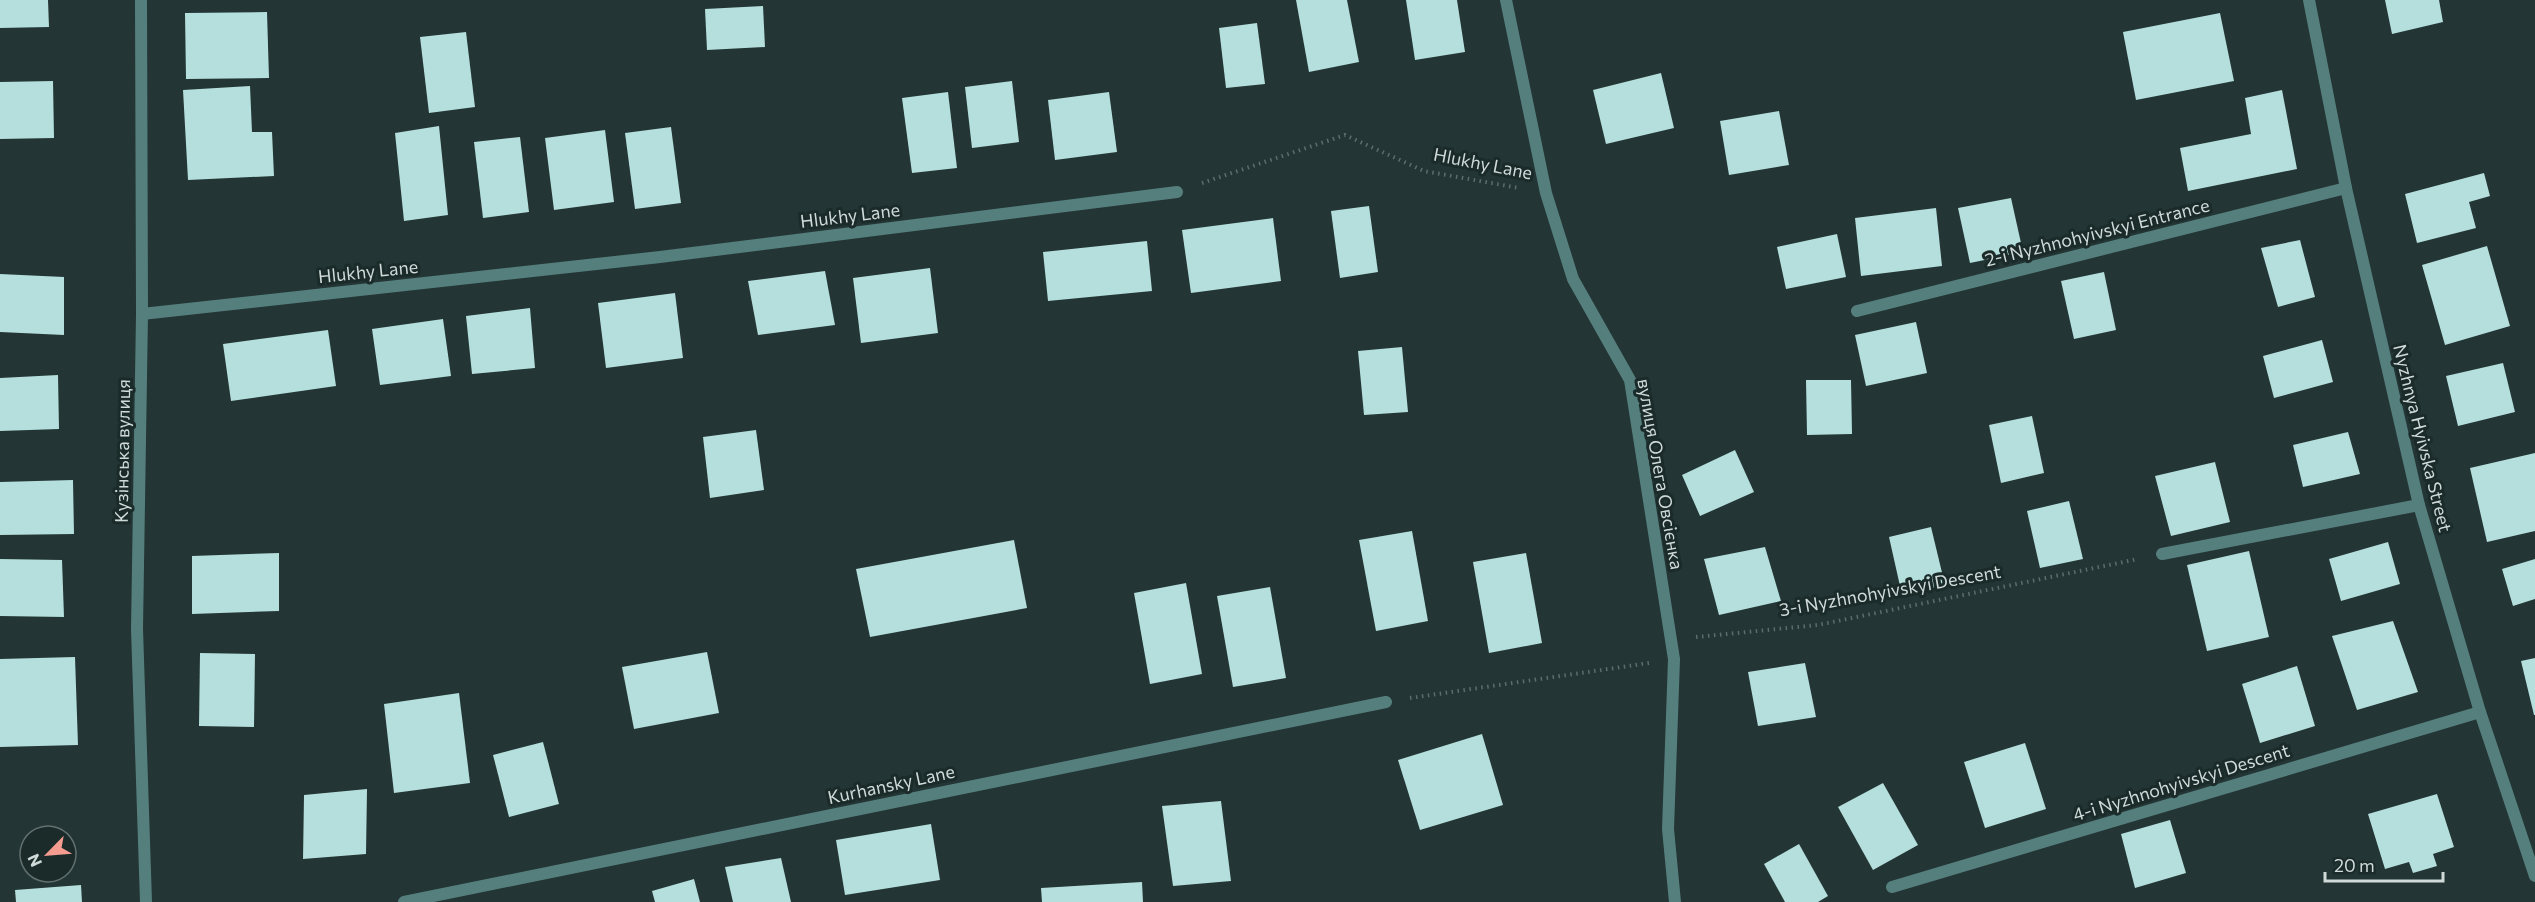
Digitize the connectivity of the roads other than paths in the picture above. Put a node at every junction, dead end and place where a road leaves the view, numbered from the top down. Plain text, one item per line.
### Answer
1 (141, 0) edge
2 (1506, 0) edge
3 (2309, 0) edge
4 (2346, 188) junction
5 (1178, 192) road end
6 (1857, 311) dead end
7 (142, 314) junction
8 (2419, 506) junction
9 (2162, 554) dead end
10 (1386, 702) road end
11 (2480, 712) junction
12 (2535, 876) edge
13 (1892, 887) dead end
14 (146, 902) edge
15 (404, 902) edge
16 (1674, 902) edge

1 - 7 street, Кузінська вулиця
2 - 16 street, вулиця Олега Овсієнка
3 - 4 street, Nyzhnya Hyivska Street
4 - 6 street, 2-i Nyzhnohyivskyi Entrance
4 - 8 street, Nyzhnya Hyivska Street
5 - 7 street, Hlukhy Lane
7 - 14 street, Кузінська вулиця
8 - 9 street
8 - 11 street, Nyzhnya Hyivska Street
10 - 15 street, Kurhansky Lane
11 - 12 street, Nyzhnya Hyivska Street
11 - 13 street, 4-i Nyzhnohyivskyi Descent

